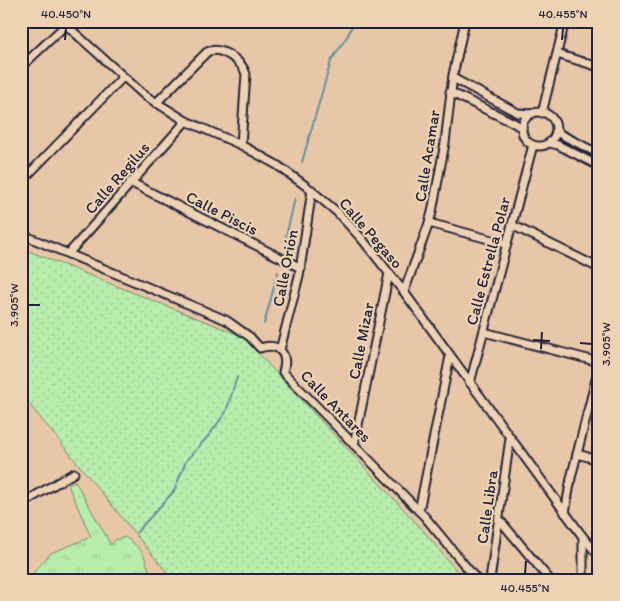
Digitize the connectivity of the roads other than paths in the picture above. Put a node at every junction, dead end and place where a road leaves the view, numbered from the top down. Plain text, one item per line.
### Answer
1 (465, 21) edge
2 (566, 21) edge
3 (68, 23) edge
4 (557, 54) junction
5 (21, 67) edge
6 (599, 67) edge
7 (123, 76) junction
8 (453, 78) junction
9 (450, 92) junction
10 (156, 103) junction
11 (542, 113) junction
12 (531, 114) junction
13 (186, 121) junction
14 (522, 128) junction
15 (556, 130) junction
16 (549, 143) junction
17 (242, 145) junction
18 (533, 145) junction
19 (599, 154) edge
20 (599, 166) edge
21 (21, 182) edge
22 (130, 182) junction
23 (312, 190) junction
24 (429, 223) junction
25 (512, 225) junction
26 (21, 234) edge
27 (507, 244) junction
28 (68, 254) junction
29 (301, 268) junction
30 (599, 268) edge
31 (389, 273) junction
32 (404, 292) junction
33 (484, 332) junction
34 (280, 350) junction
35 (450, 356) junction
36 (599, 362) edge
37 (599, 368) edge
38 (470, 383) junction
39 (510, 438) junction
40 (354, 445) junction
41 (577, 454) junction
42 (599, 460) edge
43 (74, 473) dead end
44 (21, 504) edge
45 (419, 510) junction
46 (565, 513) junction
47 (499, 519) junction
48 (583, 537) junction
49 (599, 556) edge
50 (477, 580) edge
51 (490, 580) edge
52 (550, 580) edge
53 (583, 580) edge

1 - 8 street, Calle Acamar
2 - 4 street
3 - 5 street
3 - 7 street, Calle Pegaso
4 - 6 street
4 - 11 street
7 - 10 street, Calle Pegaso
7 - 21 street
8 - 9 street, Calle Acamar
8 - 12 street
9 - 14 street
9 - 24 street, Calle Acamar
10 - 13 street, Calle Pegaso
10 - 17 street
11 - 12 street
11 - 15 street
12 - 14 street
13 - 17 street, Calle Pegaso
13 - 22 street, Calle Regilus
14 - 18 street
15 - 16 street
15 - 19 street
16 - 18 street
16 - 20 street
17 - 23 street, Calle Pegaso
18 - 25 street, Calle Estrella Polar
22 - 28 street, Calle Regilus
22 - 29 street, Calle Piscis
23 - 29 street, Calle Orión
23 - 31 street, Calle Pegaso
24 - 27 street
24 - 32 street, Calle Acamar
25 - 27 street, Calle Estrella Polar
25 - 30 street
26 - 28 street
27 - 33 street, Calle Estrella Polar
28 - 34 street
29 - 34 street, Calle Orión
31 - 32 street, Calle Pegaso
31 - 40 street, Calle Mizar
32 - 35 street, Calle Pegaso
33 - 36 street
33 - 38 street, Calle Estrella Polar
34 - 40 street, Calle Antares
35 - 38 street, Calle Pegaso
35 - 45 street
37 - 41 street
38 - 39 street, Calle Pegaso
39 - 46 street, Calle Pegaso
39 - 47 street, Calle Libra
40 - 45 street, Calle Antares
41 - 42 street
41 - 46 street
43 - 44 street
45 - 50 street, Calle Antares
46 - 48 street, Calle Pegaso
47 - 51 street, Calle Libra
47 - 52 street
48 - 49 street, Calle Pegaso
48 - 53 street

